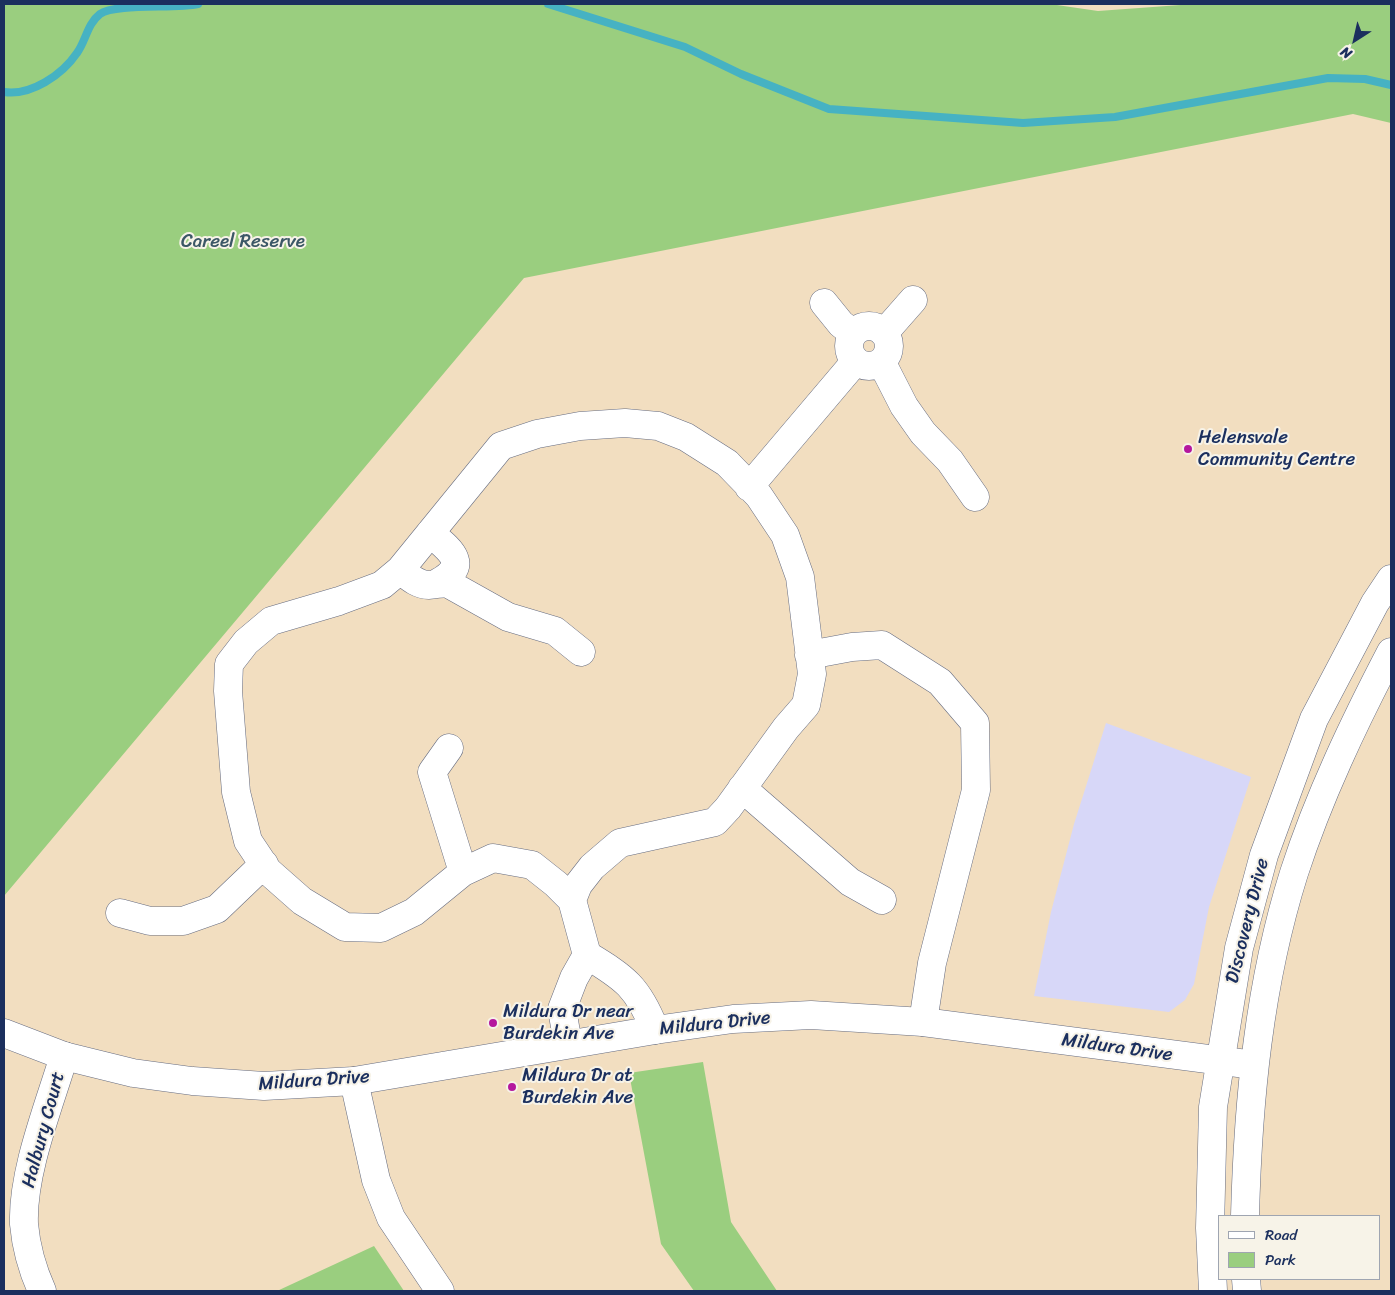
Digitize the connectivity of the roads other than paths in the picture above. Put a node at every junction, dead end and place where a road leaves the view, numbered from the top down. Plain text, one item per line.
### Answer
1 (913, 300) dead end
2 (824, 303) dead end
3 (853, 333) junction
4 (884, 333) junction
5 (854, 360) junction
6 (882, 362) junction
7 (750, 487) junction
8 (975, 498) dead end
9 (430, 533) junction
10 (400, 570) junction
11 (1391, 579) edge
12 (439, 582) junction
13 (581, 652) dead end
14 (1391, 652) edge
15 (809, 654) junction
16 (449, 748) dead end
17 (742, 788) junction
18 (264, 864) junction
19 (463, 872) junction
20 (572, 900) junction
21 (882, 900) dead end
22 (120, 913) dead end
23 (587, 955) junction
24 (923, 1022) junction
25 (655, 1030) junction
26 (4, 1033) edge
27 (568, 1044) junction
28 (64, 1056) junction
29 (1220, 1061) junction
30 (1254, 1065) junction
31 (354, 1081) junction
32 (1245, 1215) edge
33 (42, 1291) edge
34 (440, 1291) edge
35 (1213, 1291) edge

1 - 4 street
2 - 3 street
3 - 4 street
3 - 5 street
4 - 6 street
5 - 6 street
5 - 7 street
6 - 8 street
7 - 9 street
7 - 15 street
9 - 10 street
9 - 12 street
10 - 12 street
10 - 18 street
11 - 29 street, Discovery Drive
12 - 13 street
14 - 30 street, Discovery Drive
15 - 17 street
15 - 24 street
16 - 19 street
17 - 20 street
17 - 21 street
18 - 19 street
18 - 22 street
19 - 20 street
20 - 23 street
23 - 25 street
23 - 27 street
24 - 25 street, Mildura Drive
24 - 29 street, Mildura Drive
25 - 27 street, Mildura Drive
26 - 28 street, Mildura Drive
27 - 31 street, Mildura Drive
28 - 31 street, Mildura Drive
28 - 33 street, Halbury Court
29 - 30 street, Mildura Drive
29 - 35 street, Discovery Drive
30 - 32 street, Discovery Drive
31 - 34 street

